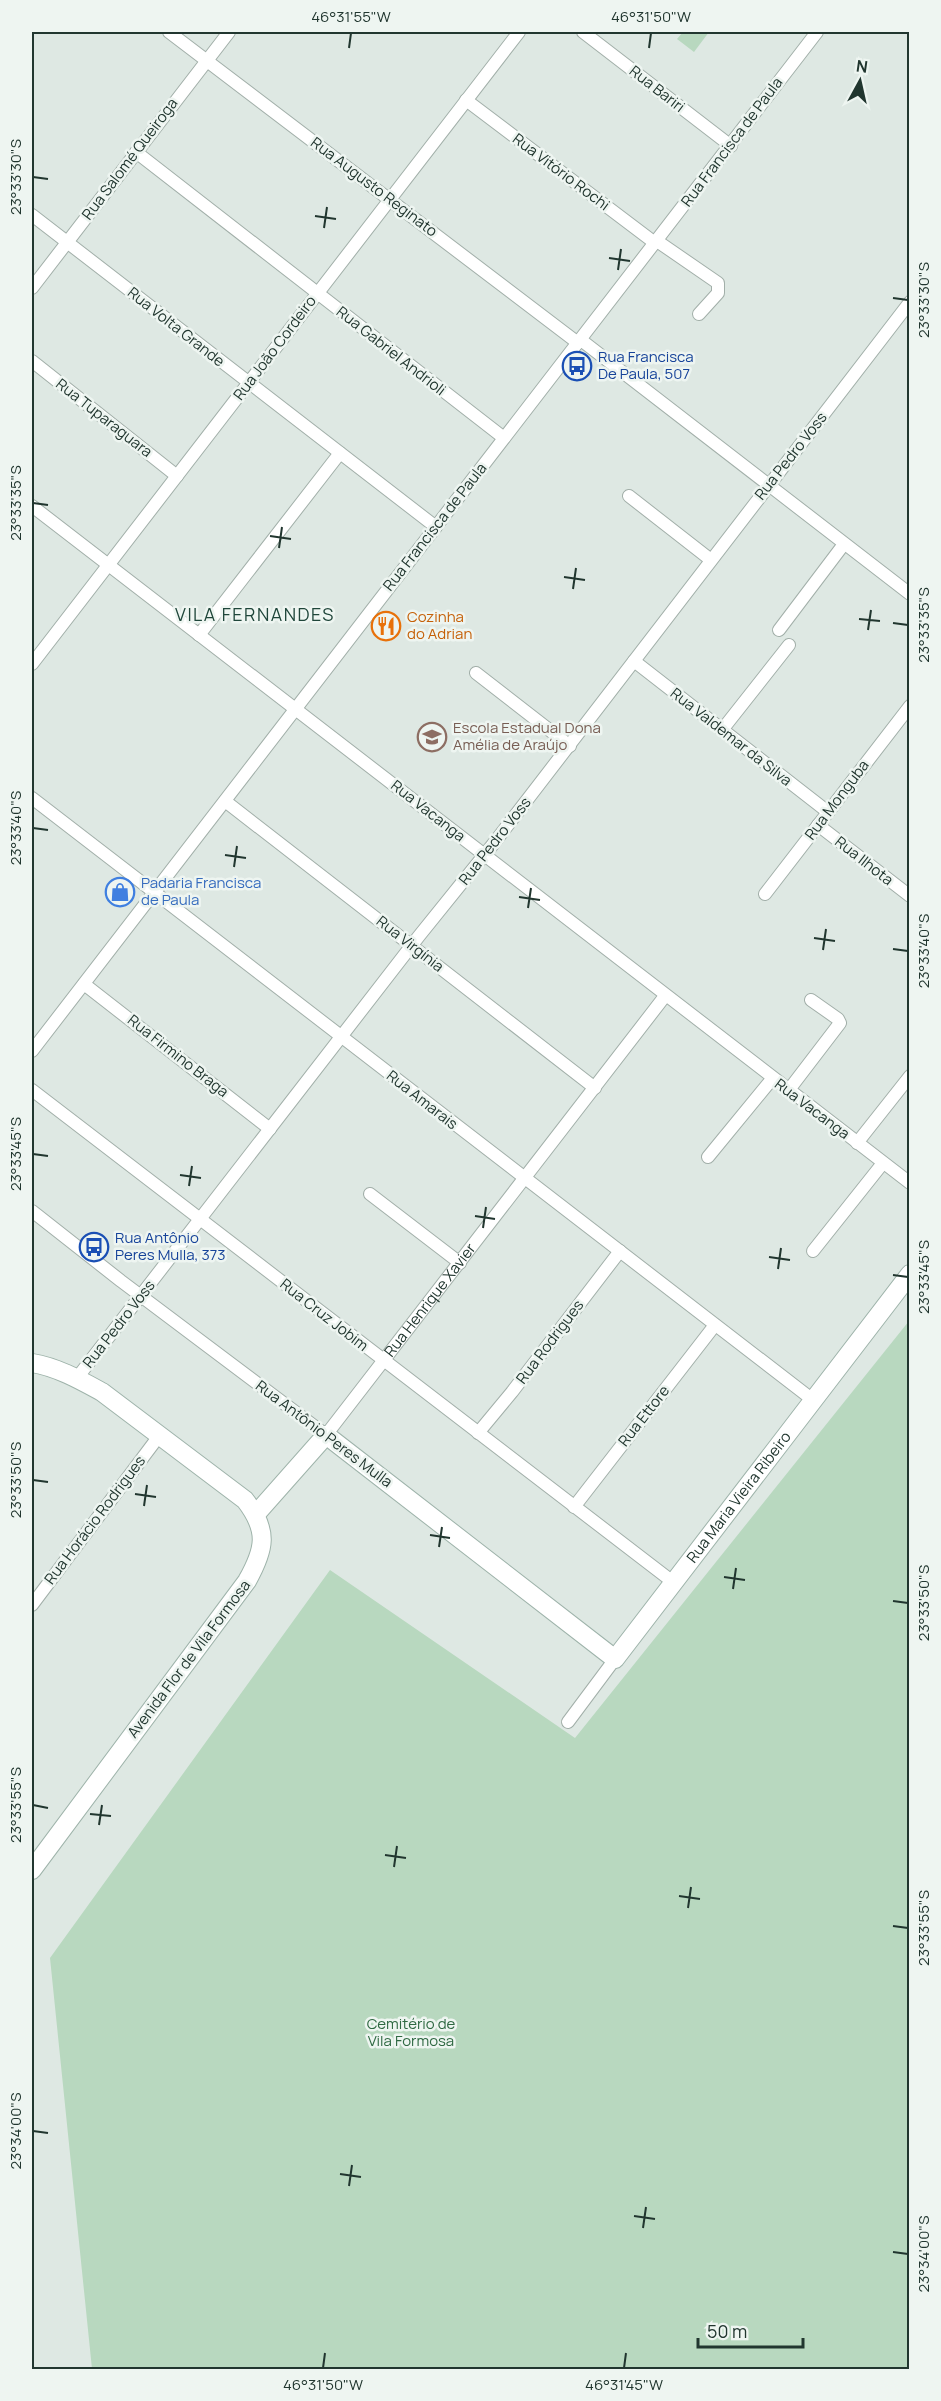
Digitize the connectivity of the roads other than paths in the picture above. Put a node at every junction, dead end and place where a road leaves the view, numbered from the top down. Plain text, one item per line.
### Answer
1 (169, 32) edge
2 (229, 32) edge
3 (519, 32) edge
4 (583, 32) edge
5 (817, 32) edge
6 (206, 60) junction
7 (466, 100) junction
8 (731, 146) junction
9 (136, 152) junction
10 (390, 199) junction
11 (32, 214) edge
12 (67, 242) junction
13 (656, 242) junction
14 (32, 288) edge
15 (317, 293) junction
16 (909, 302) edge
17 (699, 314) dead end
18 (579, 341) junction
19 (32, 361) edge
20 (249, 383) junction
21 (504, 438) junction
22 (340, 453) junction
23 (177, 476) junction
24 (768, 485) junction
25 (629, 496) dead end
26 (32, 506) edge
27 (436, 527) junction
28 (844, 543) junction
29 (711, 560) junction
30 (108, 566) junction
31 (909, 594) edge
32 (779, 630) dead end
33 (199, 635) junction
34 (789, 645) dead end
35 (33, 658) edge
36 (634, 662) junction
37 (476, 673) dead end
38 (909, 706) edge
39 (296, 709) junction
40 (722, 730) junction
41 (570, 746) junction
42 (32, 798) edge
43 (225, 801) junction
44 (828, 812) junction
45 (818, 825) junction
46 (484, 855) junction
47 (154, 893) junction
48 (765, 894) dead end
49 (909, 896) edge
50 (412, 945) junction
51 (84, 984) junction
52 (665, 996) junction
53 (811, 1000) dead end
54 (341, 1037) junction
55 (32, 1051) edge
56 (909, 1076) edge
57 (772, 1079) junction
58 (595, 1088) junction
59 (32, 1090) edge
60 (788, 1091) junction
61 (270, 1129) junction
62 (857, 1143) junction
63 (708, 1157) dead end
64 (883, 1163) junction
65 (525, 1179) junction
66 (909, 1183) edge
67 (370, 1194) dead end
68 (32, 1211) edge
69 (201, 1220) junction
70 (620, 1251) junction
71 (813, 1251) dead end
72 (460, 1263) junction
73 (909, 1274) edge
74 (142, 1297) junction
75 (715, 1325) junction
76 (385, 1362) junction
77 (32, 1364) edge
78 (77, 1378) junction
79 (813, 1400) junction
80 (478, 1432) junction
81 (326, 1435) junction
82 (159, 1436) junction
83 (574, 1507) junction
84 (256, 1514) junction
85 (673, 1582) junction
86 (32, 1605) edge
87 (615, 1659) junction
88 (568, 1722) dead end
89 (32, 1870) edge

1 - 6 street, Rua Augusto Reginato
2 - 6 street, Rua Salomé Queiroga
3 - 7 street, Rua João Cordeiro
4 - 8 street, Rua Bariri
5 - 8 street, Rua Francisca de Paula
6 - 9 street, Rua Salomé Queiroga
6 - 10 street, Rua Augusto Reginato
7 - 10 street, Rua João Cordeiro
7 - 13 street, Rua Vitório Rochi
8 - 13 street, Rua Francisca de Paula
9 - 12 street, Rua Salomé Queiroga
9 - 15 street, Rua Gabriel Andrioli
10 - 15 street, Rua João Cordeiro
10 - 18 street, Rua Augusto Reginato
11 - 12 street, Rua Volta Grande
12 - 14 street, Rua Salomé Queiroga
12 - 20 street, Rua Volta Grande
13 - 17 street, Rua Vitório Rochi
13 - 18 street, Rua Francisca de Paula
15 - 20 street, Rua João Cordeiro
15 - 21 street, Rua Gabriel Andrioli
16 - 24 street, Rua Pedro Voss
18 - 21 street, Rua Francisca de Paula
18 - 24 street, Rua Augusto Reginato
19 - 23 street, Rua Tuparaguara
20 - 22 street, Rua Volta Grande
20 - 23 street, Rua João Cordeiro
21 - 27 street, Rua Francisca de Paula
22 - 27 street, Rua Volta Grande
22 - 33 street
23 - 30 street, Rua João Cordeiro
24 - 28 street, Rua Augusto Reginato
24 - 29 street, Rua Pedro Voss
25 - 29 street
26 - 30 street, Rua Vacanga
27 - 39 street, Rua Francisca de Paula
28 - 31 street, Rua Augusto Reginato
28 - 32 street
29 - 36 street, Rua Pedro Voss
30 - 33 street, Rua Vacanga
30 - 35 street, Rua João Cordeiro
33 - 39 street, Rua Vacanga
34 - 40 street
36 - 40 street, Rua Valdemar da Silva
36 - 41 street, Rua Pedro Voss
37 - 41 street
38 - 44 street, Rua Monguba
39 - 43 street, Rua Francisca de Paula
39 - 46 street, Rua Vacanga
40 - 44 street, Rua Valdemar da Silva
41 - 46 street, Rua Pedro Voss
42 - 47 street, Rua Amarais
43 - 47 street, Rua Francisca de Paula
43 - 50 street, Rua Virgínia
44 - 45 street, Rua Monguba
45 - 48 street, Rua Monguba
45 - 49 street, Rua Ilhota
46 - 50 street, Rua Pedro Voss
46 - 52 street, Rua Vacanga
47 - 51 street, Rua Francisca de Paula
47 - 54 street, Rua Amarais
50 - 54 street, Rua Pedro Voss
50 - 58 street, Rua Virgínia
51 - 55 street, Rua Francisca de Paula
51 - 61 street, Rua Firmino Braga
52 - 57 street, Rua Vacanga
52 - 58 street, Rua Henrique Xavier
53 - 60 street
54 - 61 street, Rua Pedro Voss
54 - 65 street, Rua Amarais
56 - 62 street
57 - 60 street, Rua Vacanga
57 - 63 street
58 - 65 street, Rua Henrique Xavier
59 - 69 street, Rua Cruz Jobim
60 - 62 street, Rua Vacanga
61 - 69 street, Rua Pedro Voss
62 - 64 street, Rua Vacanga
64 - 66 street, Rua Vacanga
64 - 71 street
65 - 70 street, Rua Amarais
65 - 72 street, Rua Henrique Xavier
67 - 72 street
68 - 74 street, Rua Antônio Peres Mulla
69 - 74 street, Rua Pedro Voss
69 - 76 street, Rua Cruz Jobim
70 - 75 street, Rua Amarais
70 - 80 street, Rua Rodrigues
72 - 76 street, Rua Henrique Xavier
73 - 79 street, Rua Maria Vieira Ribeiro
74 - 78 street, Rua Pedro Voss
74 - 81 street, Rua Antônio Peres Mulla
75 - 79 street, Rua Amarais
75 - 83 street, Rua Ettore
76 - 80 street, Rua Cruz Jobim
76 - 81 street, Rua Henrique Xavier
77 - 78 street
78 - 82 street
79 - 85 street, Rua Maria Vieira Ribeiro
80 - 83 street, Rua Cruz Jobim
81 - 84 street, Rua Henrique Xavier
81 - 87 street, Rua Antônio Peres Mulla
82 - 84 street
82 - 86 street, Rua Horácio Rodrigues
83 - 85 street, Rua Cruz Jobim
84 - 89 street, Avenida Flor de Vila Formosa
85 - 87 street, Rua Maria Vieira Ribeiro
87 - 88 street, Rua Maria Vieira Ribeiro

